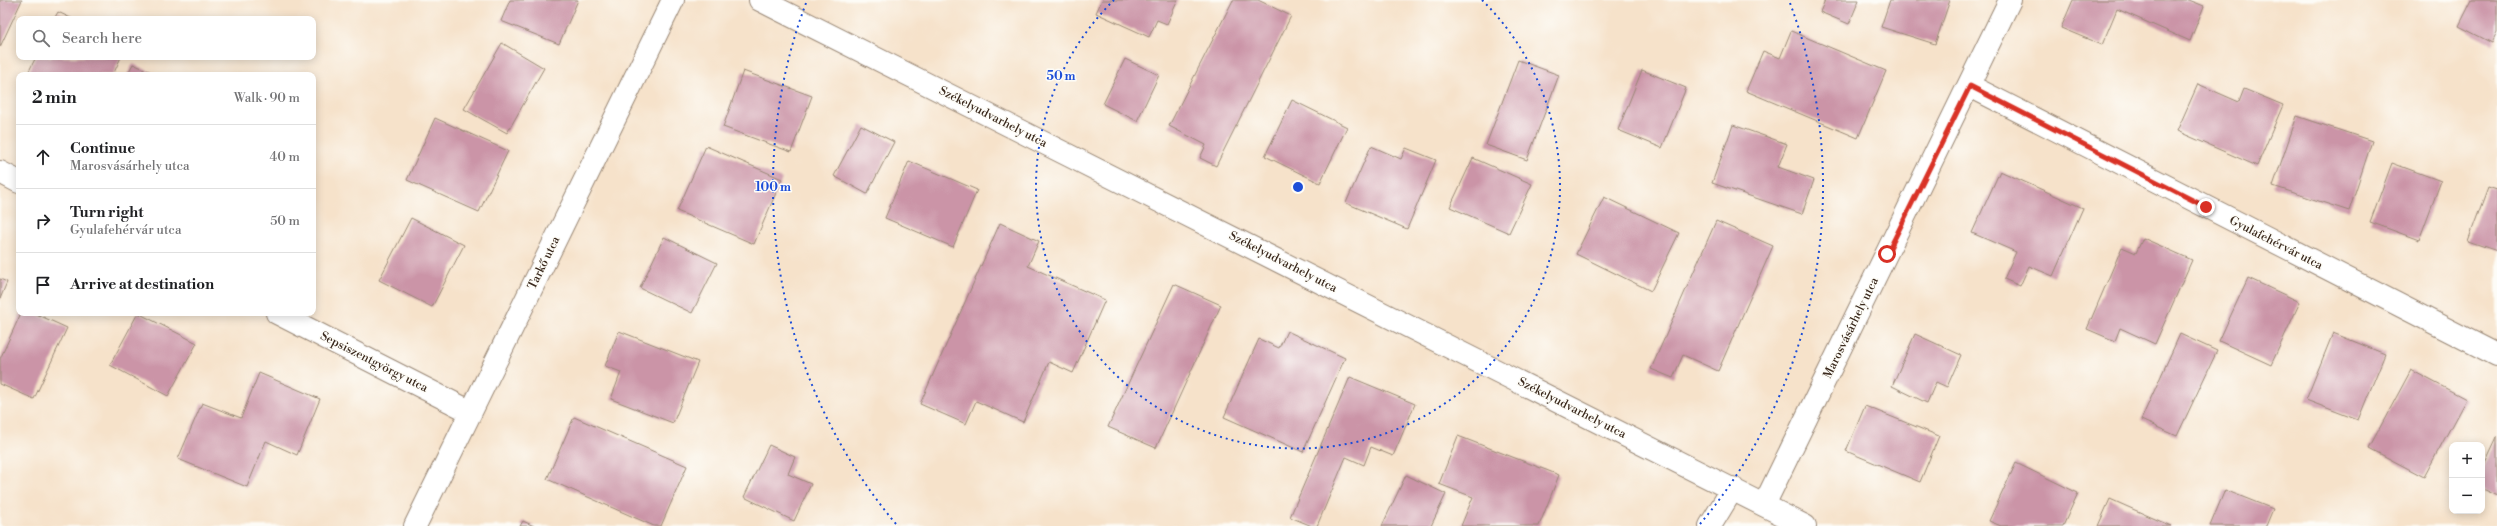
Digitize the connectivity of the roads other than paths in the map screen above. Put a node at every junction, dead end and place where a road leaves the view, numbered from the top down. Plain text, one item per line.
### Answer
1 (673, 0) edge
2 (760, 0) edge
3 (2010, 0) edge
4 (1970, 86) junction
5 (0, 172) edge
6 (16, 180) edge
7 (283, 316) edge
8 (2497, 355) edge
9 (471, 412) junction
10 (1733, 488) junction
11 (1764, 505) junction
12 (415, 526) edge
13 (1710, 526) edge
14 (1805, 526) edge

1 - 9 street, Tarkő utca
2 - 10 street, Székelyudvarhely utca
3 - 4 street, Marosvásárhely utca
4 - 8 street, Gyulafehérvár utca
4 - 11 street, Marosvásárhely utca
5 - 6 street
7 - 9 street, Sepsiszentgyörgy utca
9 - 12 street, Tarkő utca
10 - 11 street, Székelyudvarhely utca
10 - 13 street
11 - 14 street, Székelyudvarhely utca

